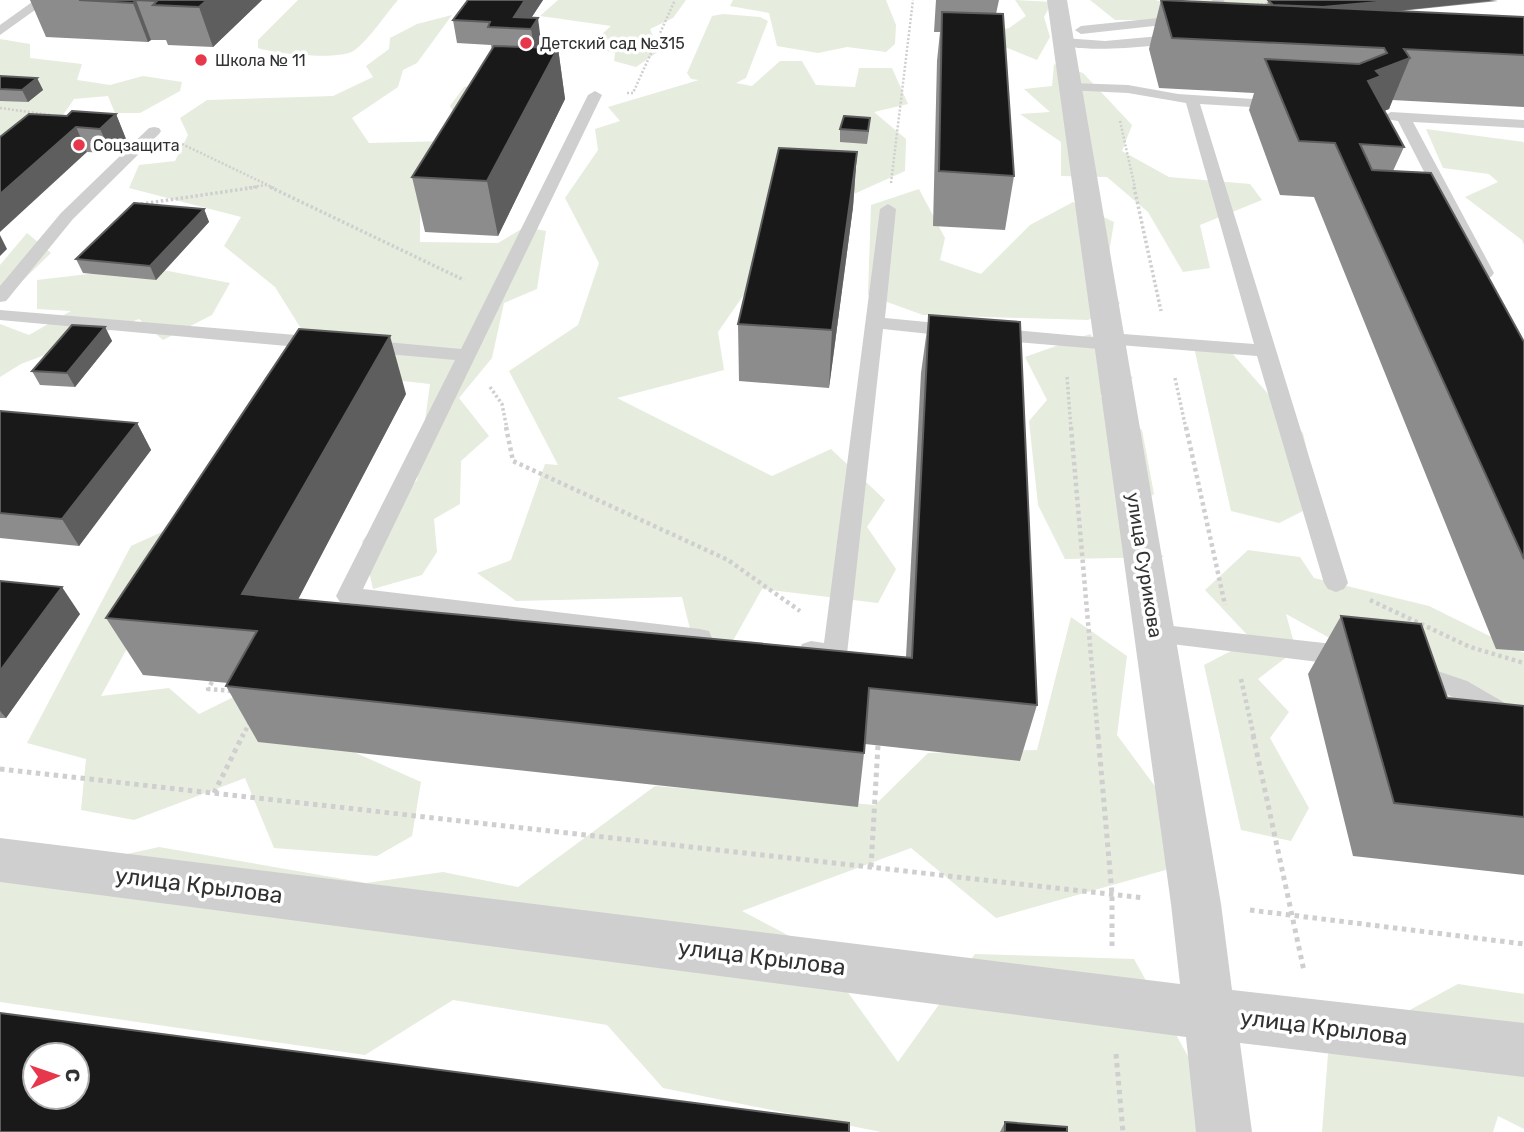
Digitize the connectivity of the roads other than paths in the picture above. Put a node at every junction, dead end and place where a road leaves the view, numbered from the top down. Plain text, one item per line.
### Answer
1 (43, 0) edge
2 (1218, 0) edge
3 (1060, 24) edge
4 (0, 31) edge
5 (1194, 37) edge
6 (1070, 87) junction
7 (595, 95) road end
8 (1192, 99) junction
9 (1300, 106) edge
10 (1374, 115) edge
11 (1403, 116) junction
12 (1524, 124) edge
13 (154, 131) road end
14 (888, 209) road end
15 (1492, 286) edge
16 (0, 297) edge
17 (0, 315) edge
18 (876, 323) junction
19 (1110, 341) junction
20 (1265, 351) junction
21 (466, 355) junction
22 (1336, 583) road end
23 (1155, 633) junction
24 (726, 641) edge
25 (794, 649) edge
26 (1524, 727) edge
27 (0, 860) edge
28 (1208, 1013) junction
29 (1524, 1050) edge
30 (1224, 1132) edge

1 - 4 lane
2 - 3 lane
3 - 5 lane
3 - 6 street, улица Сурикова
6 - 8 lane
6 - 19 street, улица Сурикова
7 - 21 lane
8 - 9 lane
8 - 20 lane
10 - 11 lane
11 - 12 lane
11 - 15 lane
13 - 16 lane
14 - 18 lane
17 - 21 lane
18 - 19 lane
18 - 25 lane
19 - 20 lane
19 - 23 street, улица Сурикова
20 - 22 lane
21 - 24 lane
23 - 26 lane
23 - 28 street, улица Сурикова
27 - 28 street, улица Крылова
28 - 29 street, улица Крылова
28 - 30 street, улица Сурикова

